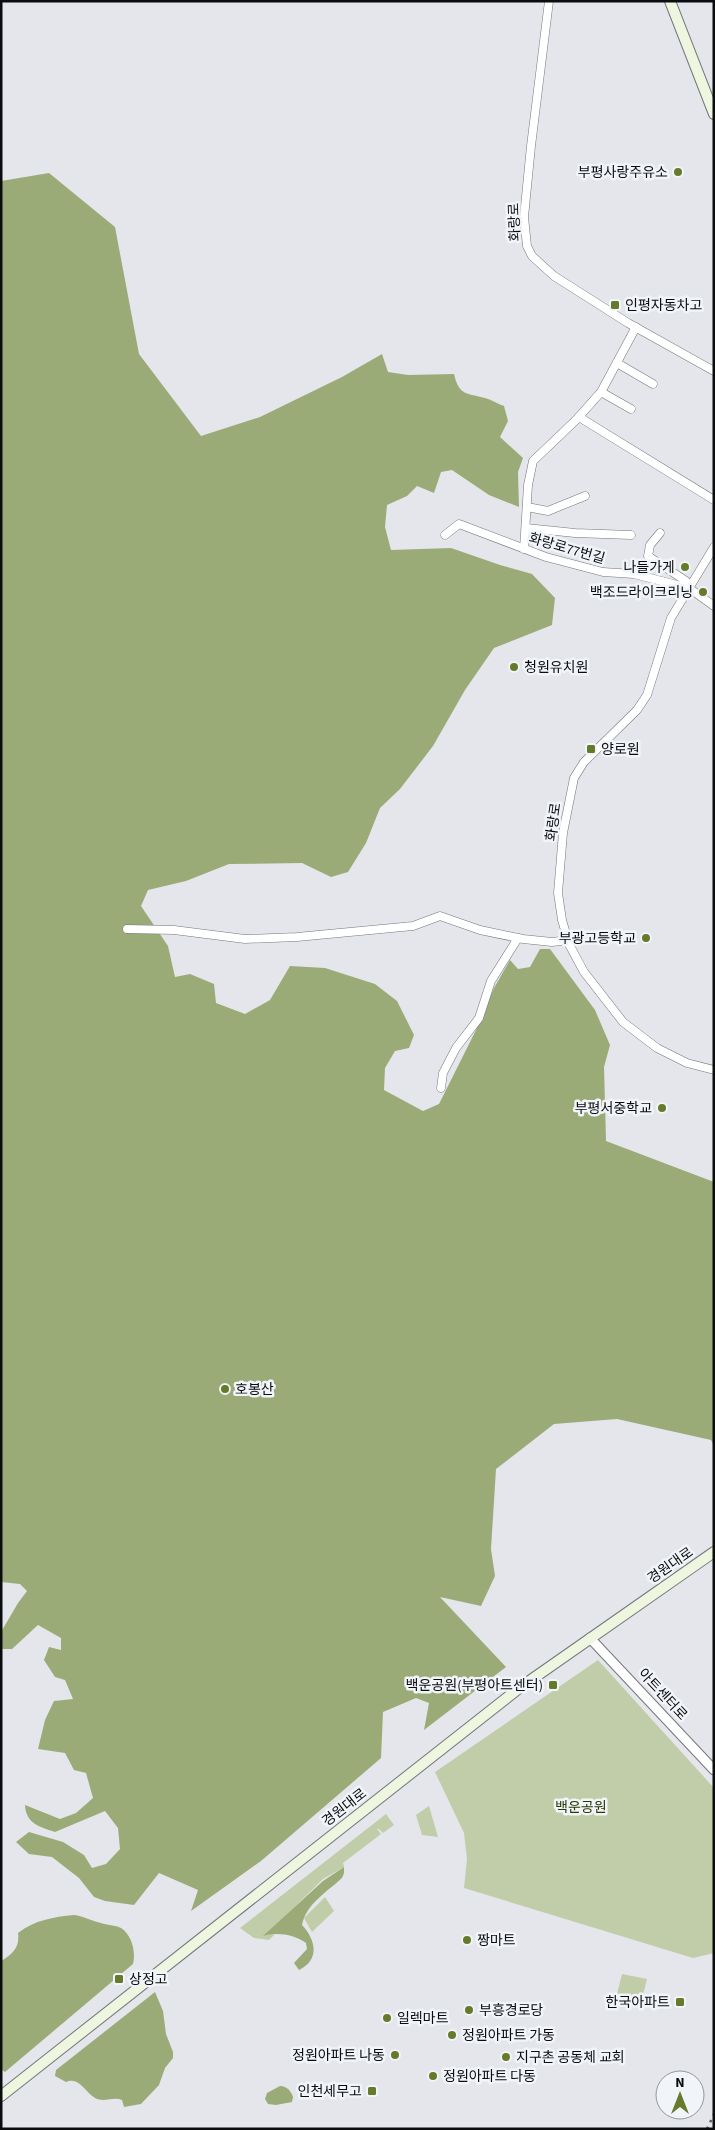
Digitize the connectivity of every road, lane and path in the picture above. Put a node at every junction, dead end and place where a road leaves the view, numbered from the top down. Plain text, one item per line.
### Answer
1 (550, 1) edge
2 (670, 1) edge
3 (714, 114) edge
4 (636, 327) junction
5 (617, 363) junction
6 (714, 371) edge
7 (653, 384) dead end
8 (601, 392) junction
9 (631, 409) dead end
10 (579, 417) junction
11 (585, 496) dead end
12 (714, 500) edge
13 (527, 508) junction
14 (526, 528) junction
15 (660, 533) dead end
16 (445, 535) dead end
17 (631, 536) dead end
18 (714, 547) edge
19 (524, 549) junction
20 (689, 588) junction
21 (714, 606) edge
22 (127, 929) dead end
23 (518, 938) junction
24 (568, 940) junction
25 (714, 1070) edge
26 (441, 1088) dead end
27 (714, 1552) edge
28 (590, 1638) junction
29 (714, 1770) edge
30 (1, 2096) edge

1 - 4 street, 화랑로
2 - 3 main road
4 - 5 street
4 - 6 street, 화랑로
5 - 7 street
5 - 8 street
8 - 9 street
8 - 10 street
10 - 12 street
10 - 13 street
11 - 13 street
13 - 14 street
14 - 17 street
14 - 19 street
15 - 20 street
16 - 19 street, 화랑로77번길
18 - 20 street, 화랑로
19 - 20 street, 화랑로77번길
20 - 21 street
20 - 24 street, 화랑로
22 - 23 street
23 - 24 street
23 - 26 street
24 - 25 street, 화랑로
27 - 28 main road, 경원대로
28 - 29 street, 아트센터로
28 - 30 main road, 경원대로

